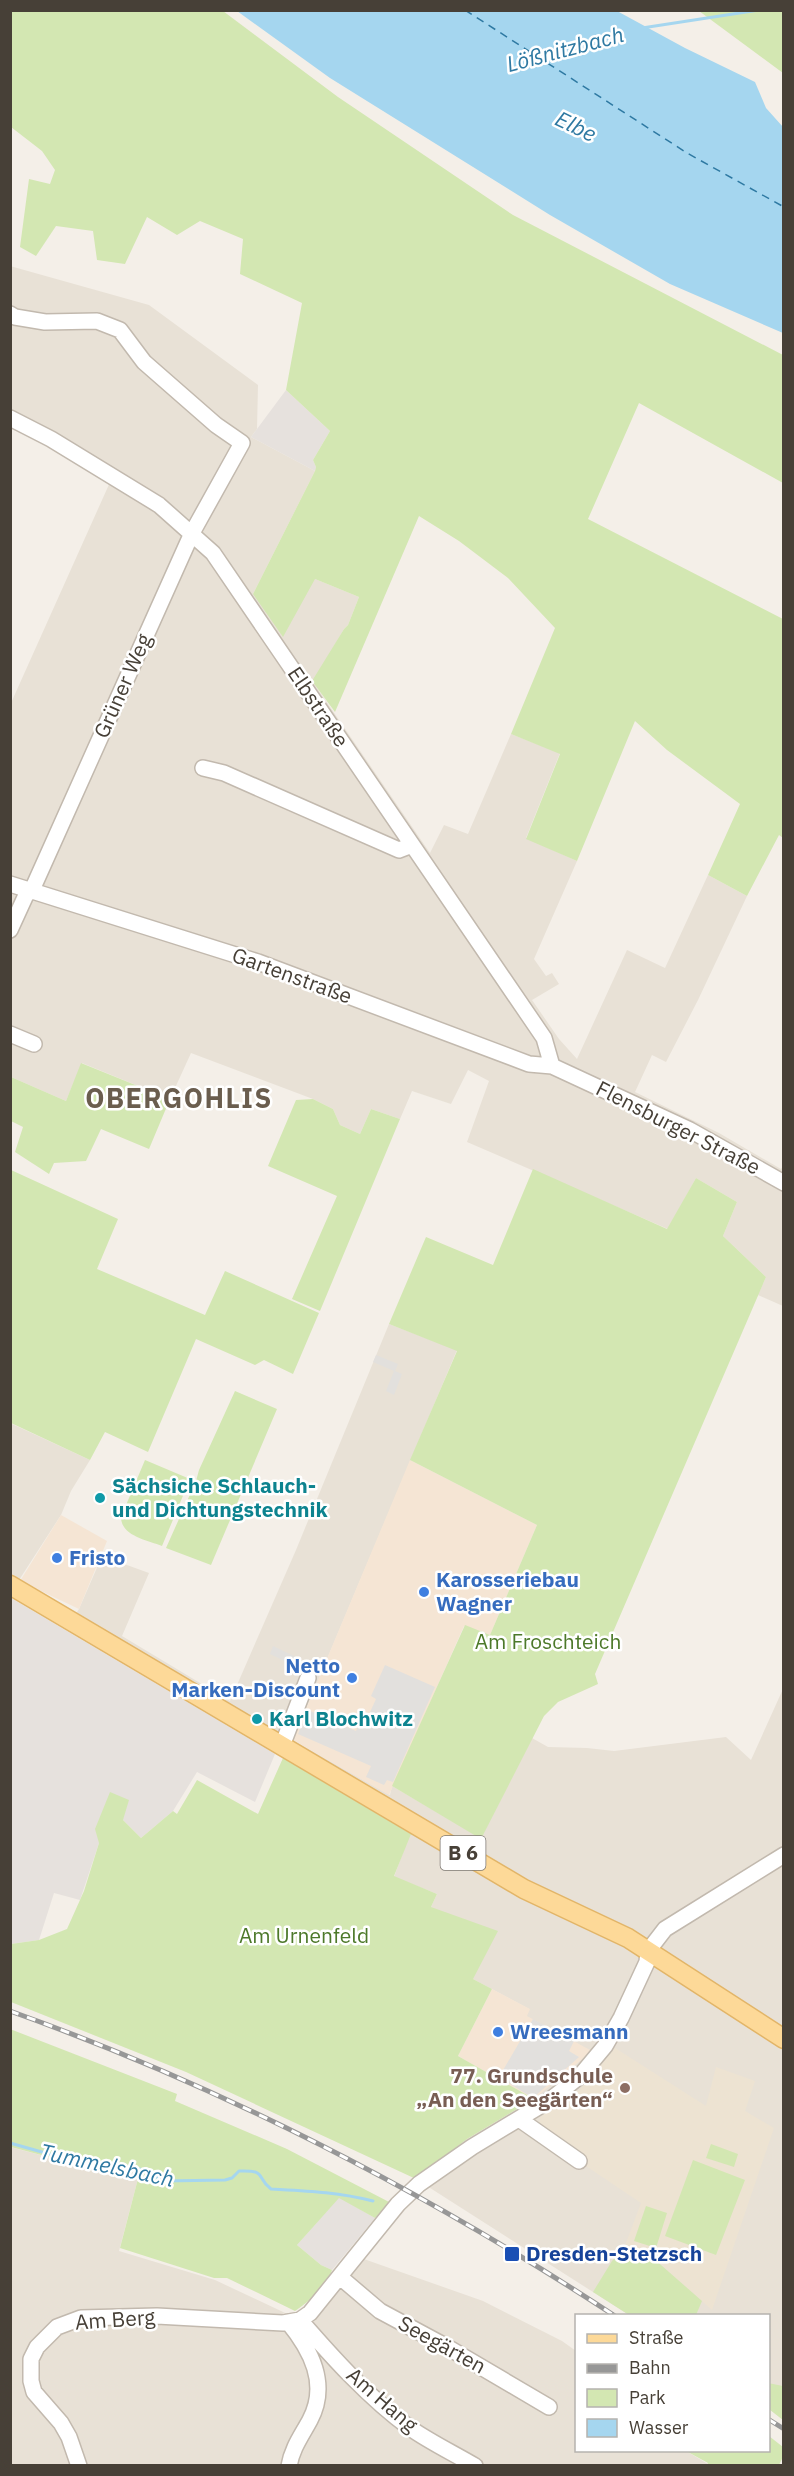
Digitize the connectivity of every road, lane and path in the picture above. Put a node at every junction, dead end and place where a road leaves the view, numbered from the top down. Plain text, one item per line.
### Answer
1 (10, 314) edge
2 (10, 418) edge
3 (192, 533) junction
4 (203, 768) dead end
5 (412, 845) junction
6 (10, 884) edge
7 (32, 890) junction
8 (10, 930) edge
9 (10, 1034) edge
10 (34, 1044) dead end
11 (552, 1066) junction
12 (571, 1075) joint
13 (783, 1184) edge
14 (10, 1586) edge
15 (308, 1678) dead end
16 (282, 1746) junction
17 (783, 1855) edge
18 (648, 1951) junction
19 (783, 2039) edge
20 (519, 2119) junction
21 (579, 2161) dead end
22 (340, 2277) junction
23 (294, 2321) junction
24 (549, 2407) dead end
25 (79, 2466) edge
26 (289, 2466) edge
27 (475, 2466) edge

1 - 3 street, Grüner Weg
2 - 3 street, Elbstraße
3 - 5 street, Elbstraße
3 - 7 street, Grüner Weg
4 - 5 street
5 - 11 street, Elbstraße
6 - 7 street, Gartenstraße
7 - 8 street, Grüner Weg
7 - 11 street, Gartenstraße
9 - 10 street
11 - 12 street, Gartenstraße
12 - 13 street, Flensburger Straße
14 - 16 main road, B 6
15 - 16 street
16 - 18 main road, B 6
17 - 18 street
18 - 19 main road, B 6
18 - 20 street
20 - 21 street
20 - 22 street
22 - 23 street
22 - 24 street, Seegärten
23 - 25 street, Am Berg
23 - 26 street
23 - 27 street, Am Hang

